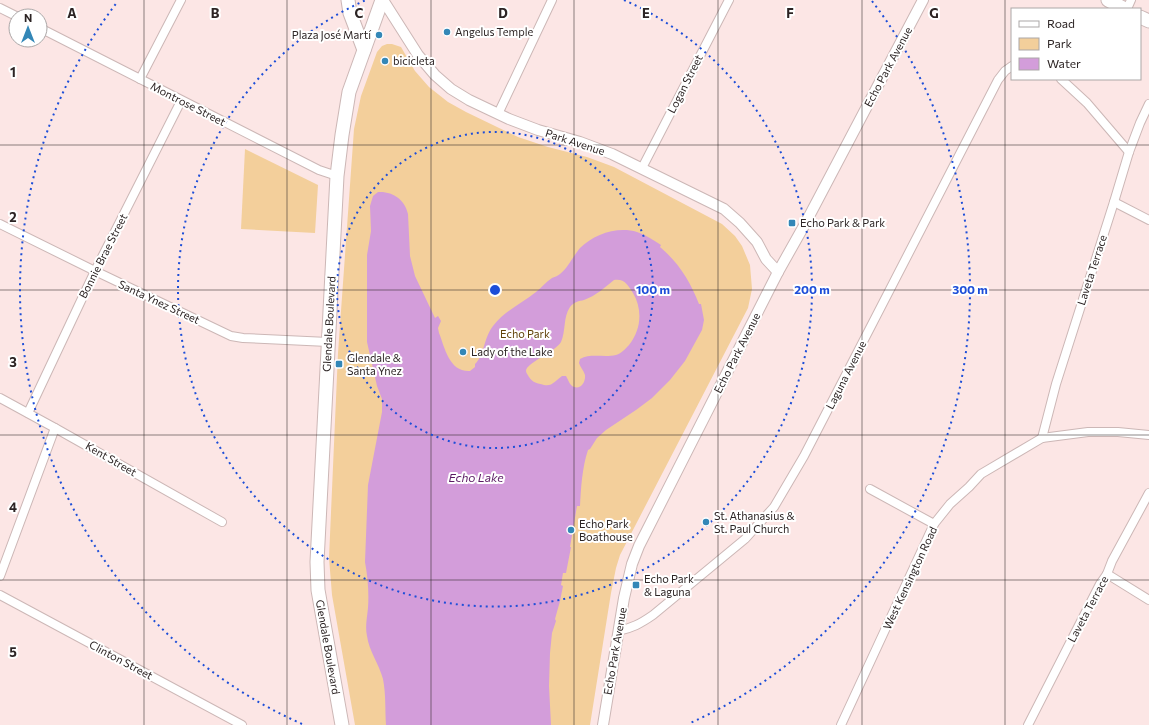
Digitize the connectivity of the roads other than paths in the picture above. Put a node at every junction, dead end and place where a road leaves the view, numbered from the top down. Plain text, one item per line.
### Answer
1 (181, 0) edge
2 (348, 0) edge
3 (382, 0) edge
4 (552, 0) edge
5 (729, 0) edge
6 (923, 0) edge
7 (1108, 0) edge
8 (1124, 8) edge
9 (48, 32) edge
10 (364, 50) junction
11 (1011, 67) edge
12 (140, 79) junction
13 (1062, 80) edge
14 (182, 101) junction
15 (1149, 104) edge
16 (498, 114) junction
17 (1129, 152) junction
18 (642, 168) junction
19 (337, 176) junction
20 (1114, 202) junction
21 (1149, 220) edge
22 (0, 224) edge
23 (95, 271) junction
24 (778, 272) junction
25 (328, 342) junction
26 (0, 398) edge
27 (28, 413) junction
28 (55, 428) junction
29 (1149, 435) edge
30 (1042, 438) junction
31 (870, 489) dead end
32 (1149, 493) edge
33 (222, 522) dead end
34 (934, 524) junction
35 (1107, 574) junction
36 (0, 576) edge
37 (0, 595) edge
38 (1149, 600) edge
39 (618, 631) junction
40 (242, 725) edge
41 (342, 725) edge
42 (602, 725) edge
43 (841, 725) edge
44 (1028, 725) edge

1 - 12 street
2 - 10 main road
3 - 10 main road, Glendale Boulevard
3 - 16 street, Park Avenue
4 - 16 street
5 - 18 street, Logan Street
6 - 24 street, Echo Park Avenue
7 - 8 main road
9 - 12 street, Montrose Street
10 - 19 main road, Glendale Boulevard
11 - 39 street, Laguna Avenue
12 - 14 street, Montrose Street
13 - 17 street
14 - 19 street, Montrose Street
14 - 23 street, Bonnie Brae Street
15 - 17 street, Laveta Terrace
16 - 18 street, Park Avenue
17 - 20 street, Laveta Terrace
18 - 24 street, Park Avenue
19 - 25 main road, Glendale Boulevard
20 - 21 street
20 - 30 street, Laveta Terrace
22 - 23 street, Santa Ynez Street
23 - 25 street, Santa Ynez Street
23 - 27 street, Bonnie Brae Street
24 - 39 street, Echo Park Avenue
25 - 41 main road, Glendale Boulevard
26 - 27 street, Kent Street
27 - 28 street, Kent Street
28 - 33 street, Kent Street
28 - 36 street
29 - 30 street, West Kensington Road
30 - 34 street, West Kensington Road
31 - 34 street
32 - 35 street, Laveta Terrace
34 - 43 street, West Kensington Road
35 - 38 street
35 - 44 street, Laveta Terrace
37 - 40 street, Clinton Street
39 - 42 street, Echo Park Avenue

